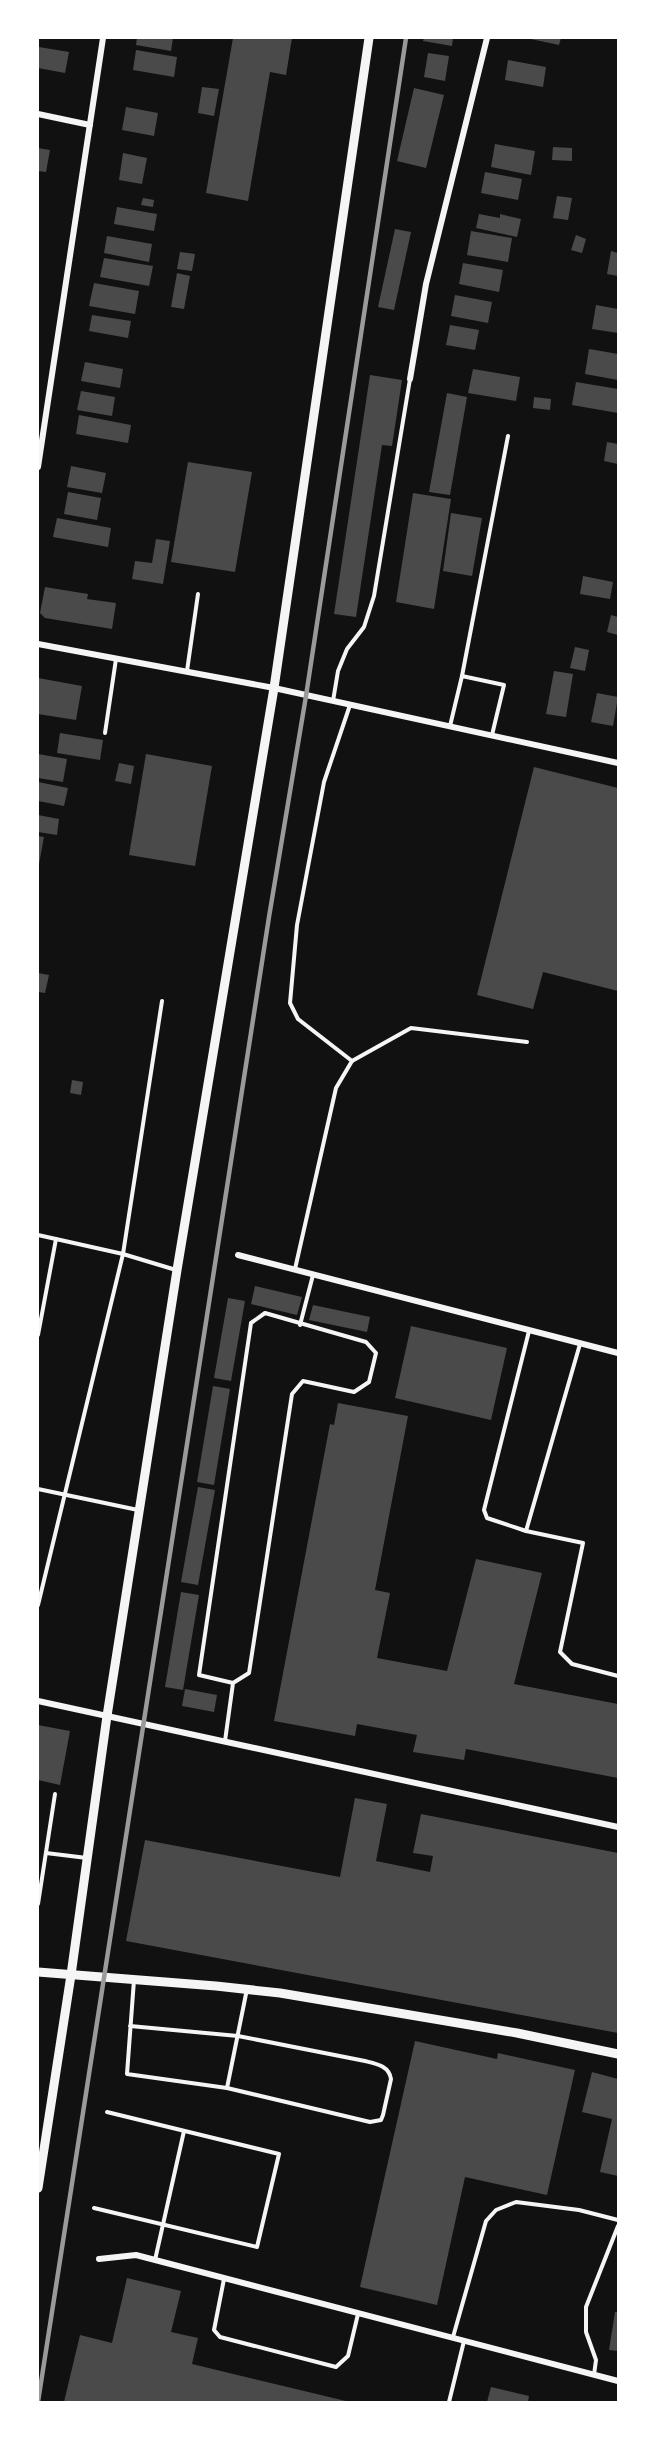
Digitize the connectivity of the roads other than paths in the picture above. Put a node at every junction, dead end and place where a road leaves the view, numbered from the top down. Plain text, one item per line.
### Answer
1 (103, 38) edge
2 (369, 38) edge
3 (487, 38) edge
4 (38, 114) edge
5 (90, 124) junction
6 (410, 379) joint
7 (508, 436) dead end
8 (38, 467) edge
9 (198, 594) dead end
10 (38, 644) edge
11 (116, 659) junction
12 (186, 672) junction
13 (462, 676) junction
14 (274, 688) junction
15 (333, 701) junction
16 (350, 705) junction
17 (450, 727) junction
18 (105, 733) dead end
19 (492, 735) junction
20 (618, 763) edge
21 (162, 1001) dead end
22 (527, 1042) dead end
23 (352, 1060) junction
24 (38, 1235) edge
25 (56, 1239) junction
26 (123, 1254) junction
27 (238, 1255) dead end
28 (294, 1269) junction
29 (177, 1270) junction
30 (313, 1274) junction
31 (300, 1325) junction
32 (528, 1331) junction
33 (38, 1335) edge
34 (580, 1344) junction
35 (618, 1353) edge
36 (38, 1489) edge
37 (64, 1494) junction
38 (139, 1510) junction
39 (526, 1531) junction
40 (38, 1605) edge
41 (618, 1676) edge
42 (233, 1683) junction
43 (38, 1701) edge
44 (107, 1716) junction
45 (225, 1741) junction
46 (55, 1794) dead end
47 (618, 1827) edge
48 (46, 1853) junction
49 (87, 1858) junction
50 (38, 1904) edge
51 (38, 1972) edge
52 (71, 1975) junction
53 (134, 1980) junction
54 (247, 1989) junction
55 (130, 2026) junction
56 (238, 2036) junction
57 (618, 2054) edge
58 (227, 2088) junction
59 (107, 2112) dead end
60 (184, 2131) junction
61 (38, 2188) edge
62 (94, 2208) dead end
63 (618, 2220) edge
64 (163, 2224) junction
65 (618, 2226) edge
66 (99, 2259) dead end
67 (155, 2260) junction
68 (224, 2278) junction
69 (358, 2313) junction
70 (452, 2338) junction
71 (464, 2341) junction
72 (594, 2375) junction
73 (618, 2381) edge
74 (449, 2403) edge

1 - 5 street
2 - 14 street
3 - 6 street
4 - 5 street
5 - 8 street
6 - 15 lane
7 - 13 lane
9 - 12 lane
10 - 11 street
11 - 12 street
11 - 18 lane
12 - 14 street
13 - 17 lane
13 - 19 lane
14 - 15 street
14 - 29 street
15 - 16 street
16 - 17 street
16 - 23 lane
17 - 19 street
19 - 20 street
21 - 26 lane
22 - 23 lane
23 - 28 lane
24 - 25 lane
25 - 26 lane
25 - 33 lane
26 - 29 lane
26 - 37 lane
27 - 28 street
28 - 30 street
29 - 38 street
30 - 31 lane
30 - 32 street
31 - 42 lane
31 - 42 lane
32 - 34 street
32 - 39 lane
34 - 35 street
34 - 39 lane
36 - 37 lane
37 - 38 lane
37 - 40 lane
38 - 44 street
39 - 41 lane
42 - 45 lane
43 - 44 street
44 - 45 street
44 - 49 street
45 - 47 street
46 - 48 lane
48 - 49 lane
48 - 50 lane
49 - 52 street
51 - 52 street
52 - 53 street
52 - 61 street
53 - 54 street
53 - 55 lane
54 - 56 lane
54 - 57 street
55 - 56 lane
55 - 58 lane
56 - 58 lane
56 - 58 lane
59 - 60 lane
60 - 64 lane
60 - 64 lane
62 - 64 lane
63 - 70 lane
64 - 67 lane
65 - 72 lane
66 - 67 street
67 - 68 street
68 - 69 street
68 - 69 lane
69 - 70 street
70 - 71 street
71 - 72 street
71 - 74 lane
72 - 73 street

